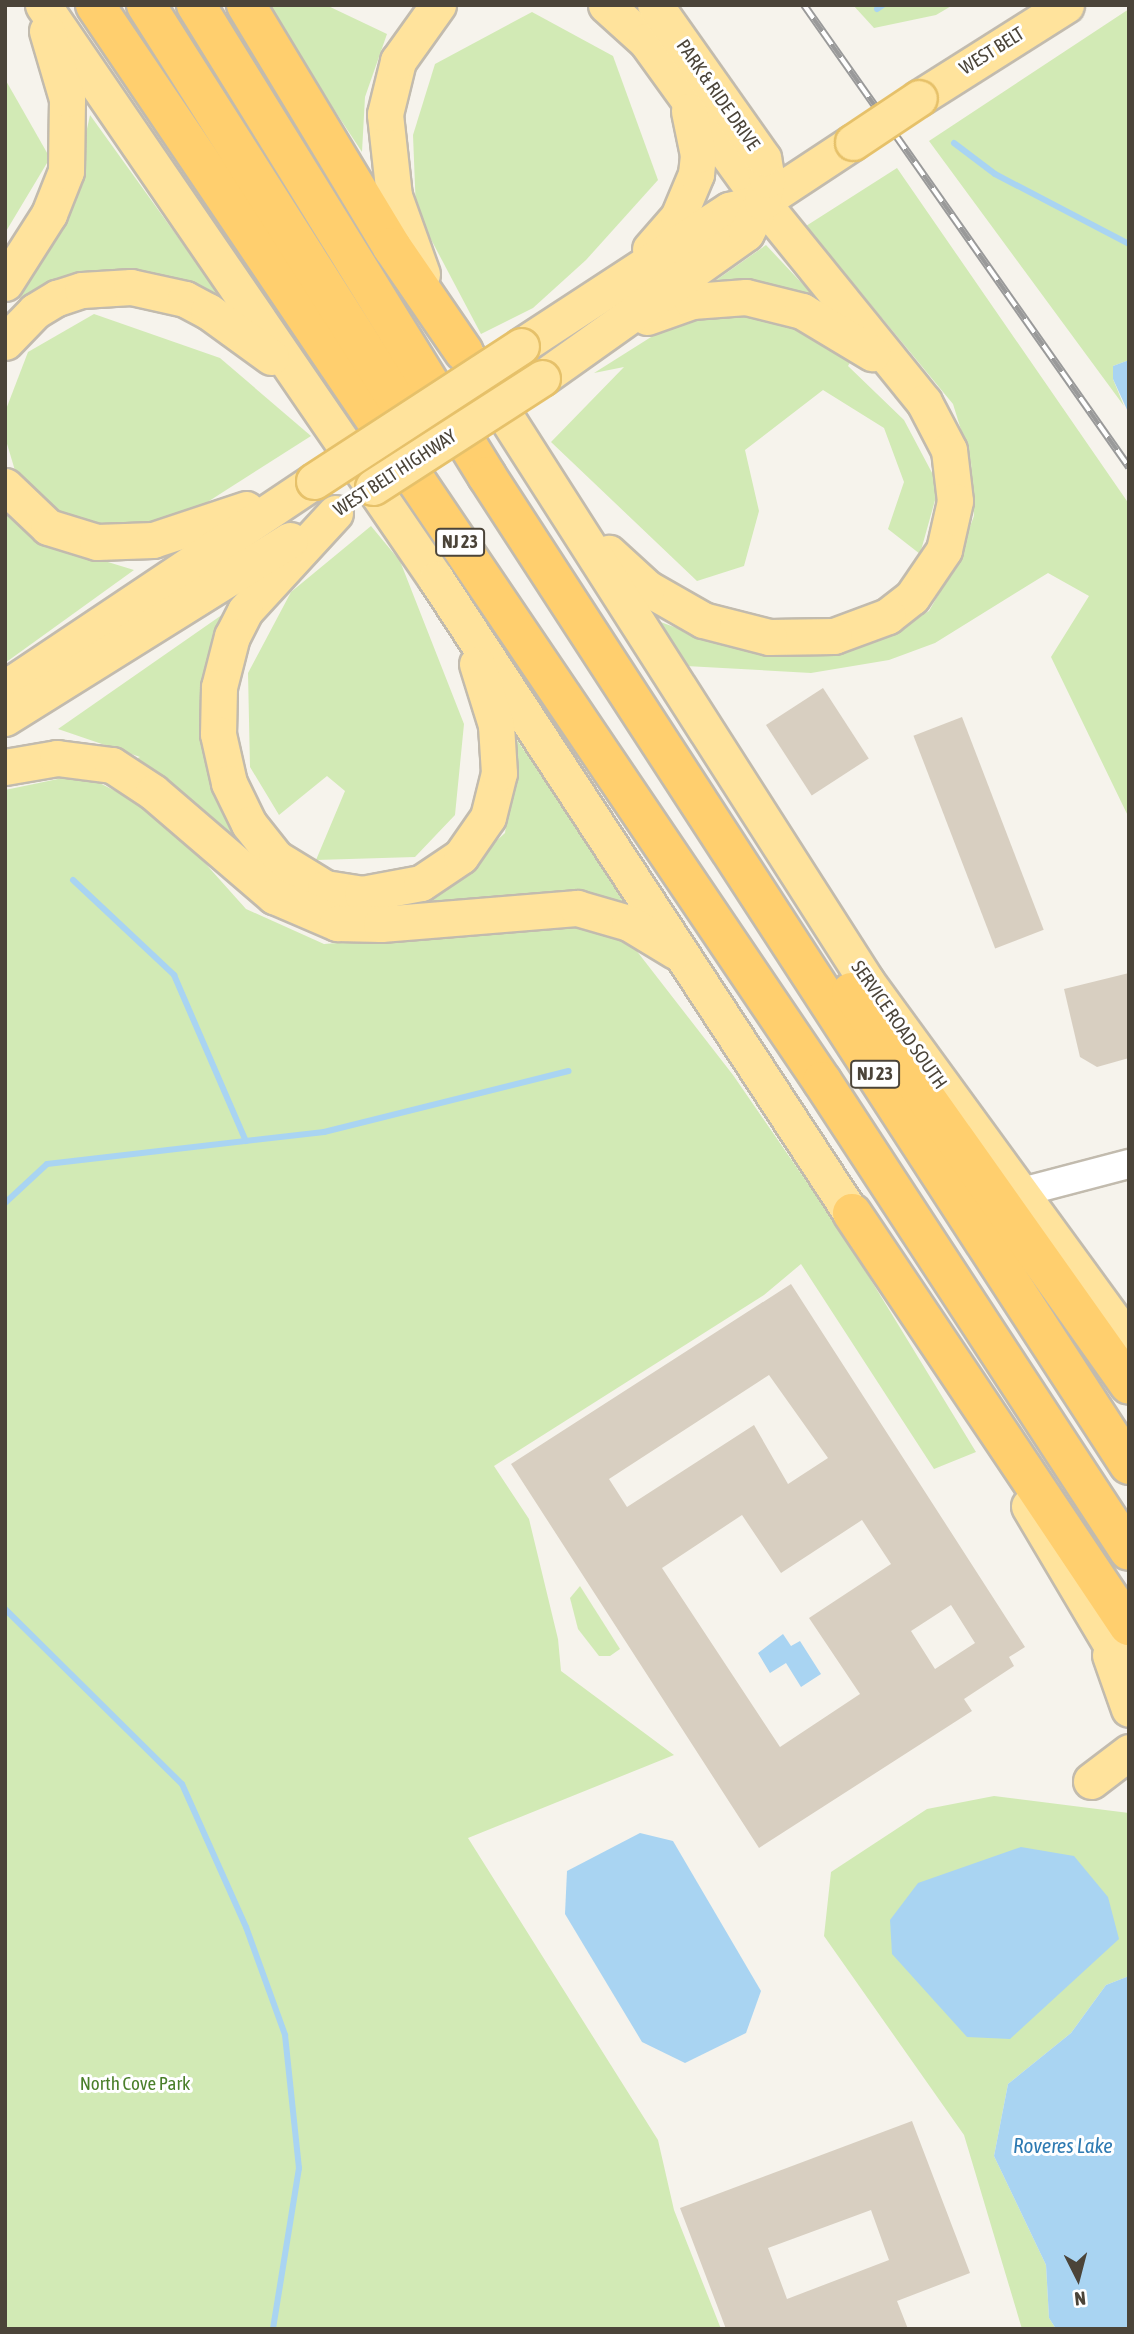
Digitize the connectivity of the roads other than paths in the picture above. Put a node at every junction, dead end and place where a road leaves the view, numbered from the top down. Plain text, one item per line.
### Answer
1 (35, 5) edge
2 (44, 5) edge
3 (95, 5) edge
4 (146, 5) edge
5 (196, 5) edge
6 (246, 5) edge
7 (438, 5) edge
8 (449, 5) edge
9 (606, 5) edge
10 (655, 5) edge
11 (1066, 5) edge
12 (414, 35) junction
13 (683, 92) junction
14 (919, 98) joint
15 (762, 202) junction
16 (617, 281) junction
17 (5, 283) edge
18 (5, 342) edge
19 (587, 346) junction
20 (464, 352) junction
21 (924, 402) junction
22 (330, 422) junction
23 (545, 479) junction
24 (314, 481) junction
25 (5, 486) edge
26 (334, 513) junction
27 (436, 579) junction
28 (621, 684) junction
29 (5, 688) edge
30 (5, 718) edge
31 (5, 767) edge
32 (691, 965) junction
33 (822, 1081) junction
34 (1129, 1164) edge
35 (1022, 1192) junction
36 (852, 1213) joint
37 (1129, 1341) edge
38 (1129, 1385) edge
39 (1129, 1465) edge
40 (1129, 1550) edge
41 (1114, 1626) edge
42 (1129, 1675) edge
43 (1129, 1709) edge
44 (1129, 1752) edge
45 (1129, 1787) edge

1 - 17 main road
2 - 22 main road
3 - 33 highway, NJ 23
4 - 33 highway
5 - 28 highway, NJ 23
6 - 20 highway
7 - 12 main road
8 - 12 main road
9 - 13 main road, PARK & RIDE DRIVE
10 - 15 main road, PARK & RIDE DRIVE
11 - 14 main road, WEST BELT
12 - 20 main road
13 - 15 main road, PARK & RIDE DRIVE
13 - 16 main road
14 - 15 main road, WEST BELT HIGHWAY, bridge
15 - 16 main road, WEST BELT HIGHWAY
15 - 19 main road, WEST BELT HIGHWAY
15 - 21 main road
16 - 24 main road, WEST BELT HIGHWAY, bridge
18 - 22 main road
19 - 21 main road
19 - 26 main road, WEST BELT HIGHWAY, bridge
20 - 23 main road
21 - 23 main road
22 - 27 main road
23 - 35 main road, SERVICE ROAD SOUTH
24 - 25 main road
24 - 29 main road, WEST BELT HIGHWAY
26 - 27 main road
26 - 30 main road, WEST BELT HIGHWAY
27 - 32 main road
28 - 38 highway
28 - 39 highway, NJ 23
31 - 32 main road
32 - 36 main road
33 - 40 highway, NJ 23
34 - 35 street
35 - 37 main road, SERVICE ROAD SOUTH
36 - 41 highway
41 - 42 main road
41 - 43 main road
44 - 45 main road

